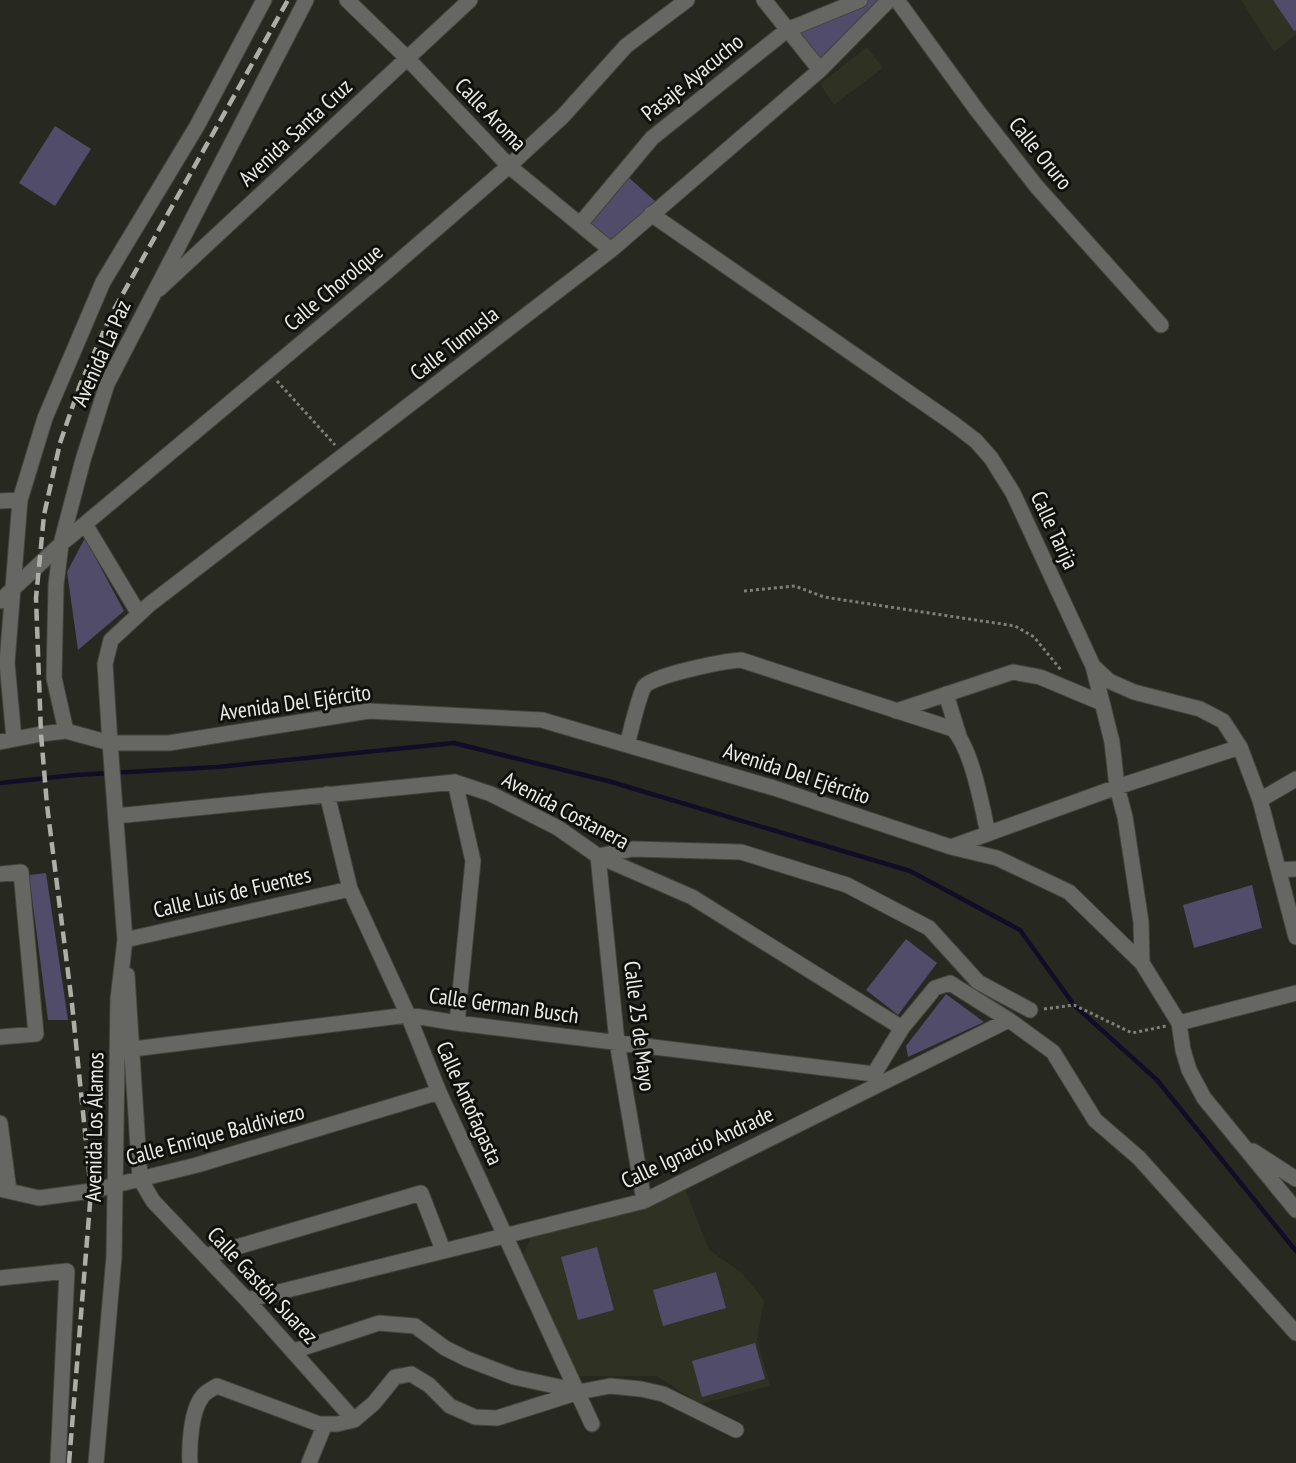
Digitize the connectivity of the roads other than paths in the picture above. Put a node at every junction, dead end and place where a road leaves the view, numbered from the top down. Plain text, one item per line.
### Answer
1 (264, 0) edge
2 (306, 0) edge
3 (347, 0) edge
4 (470, 0) edge
5 (687, 0) edge
6 (764, 0) edge
7 (860, 0) edge
8 (890, 0) edge
9 (897, 0) edge
10 (787, 30) junction
11 (407, 58) junction
12 (820, 70) junction
13 (509, 166) junction
14 (651, 214) junction
15 (580, 224) junction
16 (611, 250) junction
17 (151, 297) junction
18 (1161, 325) dead end
19 (20, 500) junction
20 (0, 501) edge
21 (86, 524) junction
22 (61, 544) junction
23 (11, 589) junction
24 (0, 601) edge
25 (139, 614) junction
26 (3, 663) edge
27 (1094, 666) junction
28 (946, 694) junction
29 (1102, 703) junction
30 (896, 711) junction
31 (66, 731) junction
32 (959, 736) junction
33 (7, 741) edge
34 (110, 743) junction
35 (627, 745) junction
36 (1240, 747) junction
37 (1296, 779) edge
38 (455, 782) junction
39 (1117, 787) junction
40 (327, 794) junction
41 (1260, 800) junction
42 (116, 816) junction
43 (988, 834) junction
44 (951, 847) junction
45 (598, 856) junction
46 (1296, 869) edge
47 (1279, 870) junction
48 (0, 874) edge
49 (350, 889) junction
50 (1296, 937) edge
51 (125, 940) junction
52 (1142, 963) junction
53 (1296, 993) edge
54 (1030, 1010) road end
55 (408, 1015) junction
56 (1009, 1020) junction
57 (457, 1023) junction
58 (1179, 1023) junction
59 (902, 1028) junction
60 (0, 1037) edge
61 (616, 1042) junction
62 (125, 1050) junction
63 (877, 1079) junction
64 (439, 1092) junction
65 (0, 1123) edge
66 (1239, 1142) junction
67 (140, 1179) junction
68 (1296, 1179) edge
69 (116, 1184) junction
70 (4, 1190) edge
71 (644, 1201) junction
72 (1296, 1210) edge
73 (505, 1236) junction
74 (443, 1250) junction
75 (206, 1256) junction
76 (0, 1278) edge
77 (247, 1300) junction
78 (1296, 1333) edge
79 (294, 1351) junction
80 (579, 1392) junction
81 (354, 1420) junction
82 (325, 1424) junction
83 (592, 1424) dead end
84 (736, 1430) dead end
85 (58, 1463) edge
86 (96, 1463) edge
87 (190, 1463) edge
88 (309, 1463) edge

1 - 19 street, Avenida La Paz
2 - 17 street, Avenida La Paz
3 - 11 street, Calle Aroma
4 - 11 street, Avenida Santa Cruz
5 - 13 street, Calle Chorolque
6 - 10 street
7 - 10 street, Pasaje Ayacucho
8 - 12 street, Calle Tumusla
9 - 18 street, Calle Oruro
10 - 12 street
10 - 15 street, Pasaje Ayacucho
11 - 13 street, Calle Aroma
11 - 17 street, Avenida Santa Cruz
12 - 14 street, Calle Tumusla
13 - 15 street, Calle Aroma
13 - 21 street, Calle Chorolque
14 - 16 street, Calle Tumusla
14 - 27 street, Calle Tarija
15 - 16 street, Calle Aroma
16 - 25 street, Calle Tumusla
17 - 22 street, Avenida La Paz
19 - 20 street
19 - 23 street, Avenida La Paz
21 - 22 street, Calle Chorolque
21 - 25 street
22 - 23 street, Calle Chorolque
22 - 31 street, Avenida La Paz
23 - 24 street, Calle Chorolque
23 - 26 street, Avenida La Paz
25 - 34 street, Calle Tumusla
26 - 33 street, Avenida La Paz
27 - 29 street
27 - 36 street, Calle Tarija
28 - 29 street
28 - 30 street
28 - 32 street
29 - 39 street
30 - 32 street
30 - 35 street
31 - 33 street
31 - 34 street
32 - 43 street
34 - 35 street, Avenida Del Ejército
34 - 42 street, Avenida Los Álamos
35 - 44 street, Avenida Del Ejército
36 - 39 street
36 - 41 street, Calle Tarija
37 - 41 street
38 - 40 street, Avenida Costanera
38 - 45 street, Avenida Costanera
38 - 57 street
39 - 43 street
39 - 52 street
40 - 42 street, Avenida Costanera
40 - 49 street, Calle Antofagasta
41 - 47 street, Calle Tarija
42 - 51 street, Avenida Los Álamos
43 - 44 street
44 - 52 street, Avenida Del Ejército
45 - 54 street
45 - 59 street, Avenida Costanera
45 - 61 street, Calle 25 de Mayo
46 - 47 street
47 - 50 street, Calle Tarija
48 - 60 street
49 - 51 street, Calle Luis de Fuentes
49 - 55 street, Calle Antofagasta
51 - 62 street, Avenida Los Álamos
52 - 58 street, Avenida Del Ejército
53 - 58 street
55 - 57 street, Calle German Busch
55 - 62 street, Calle German Busch
55 - 64 street, Calle Antofagasta
56 - 59 street
56 - 63 street, Calle Ignacio Andrade
56 - 78 street
57 - 61 street, Calle German Busch
58 - 66 street, Avenida Del Ejército
59 - 63 street
61 - 63 street, Calle German Busch
61 - 71 street, Calle 25 de Mayo
62 - 67 street
62 - 69 street, Avenida Los Álamos
63 - 71 street, Calle Ignacio Andrade
64 - 67 street, Calle Enrique Baldiviezo
64 - 73 street, Calle Antofagasta
65 - 70 street
66 - 68 street
66 - 72 street, Avenida Del Ejército
67 - 69 street, Calle Enrique Baldiviezo
67 - 75 street, Calle Gastón Suarez
69 - 70 street, Calle Enrique Baldiviezo
69 - 86 street, Avenida Los Álamos
71 - 73 street, Calle Ignacio Andrade
73 - 74 street, Calle Ignacio Andrade
73 - 80 street, Calle Antofagasta
74 - 75 street
74 - 77 street, Calle Ignacio Andrade
75 - 77 street, Calle Gastón Suarez
76 - 85 street
77 - 79 street, Calle Gastón Suarez
79 - 80 street
79 - 81 street, Calle Gastón Suarez
80 - 81 street
80 - 83 street, Calle Antofagasta
80 - 84 street
81 - 82 street
82 - 87 street
82 - 88 street

